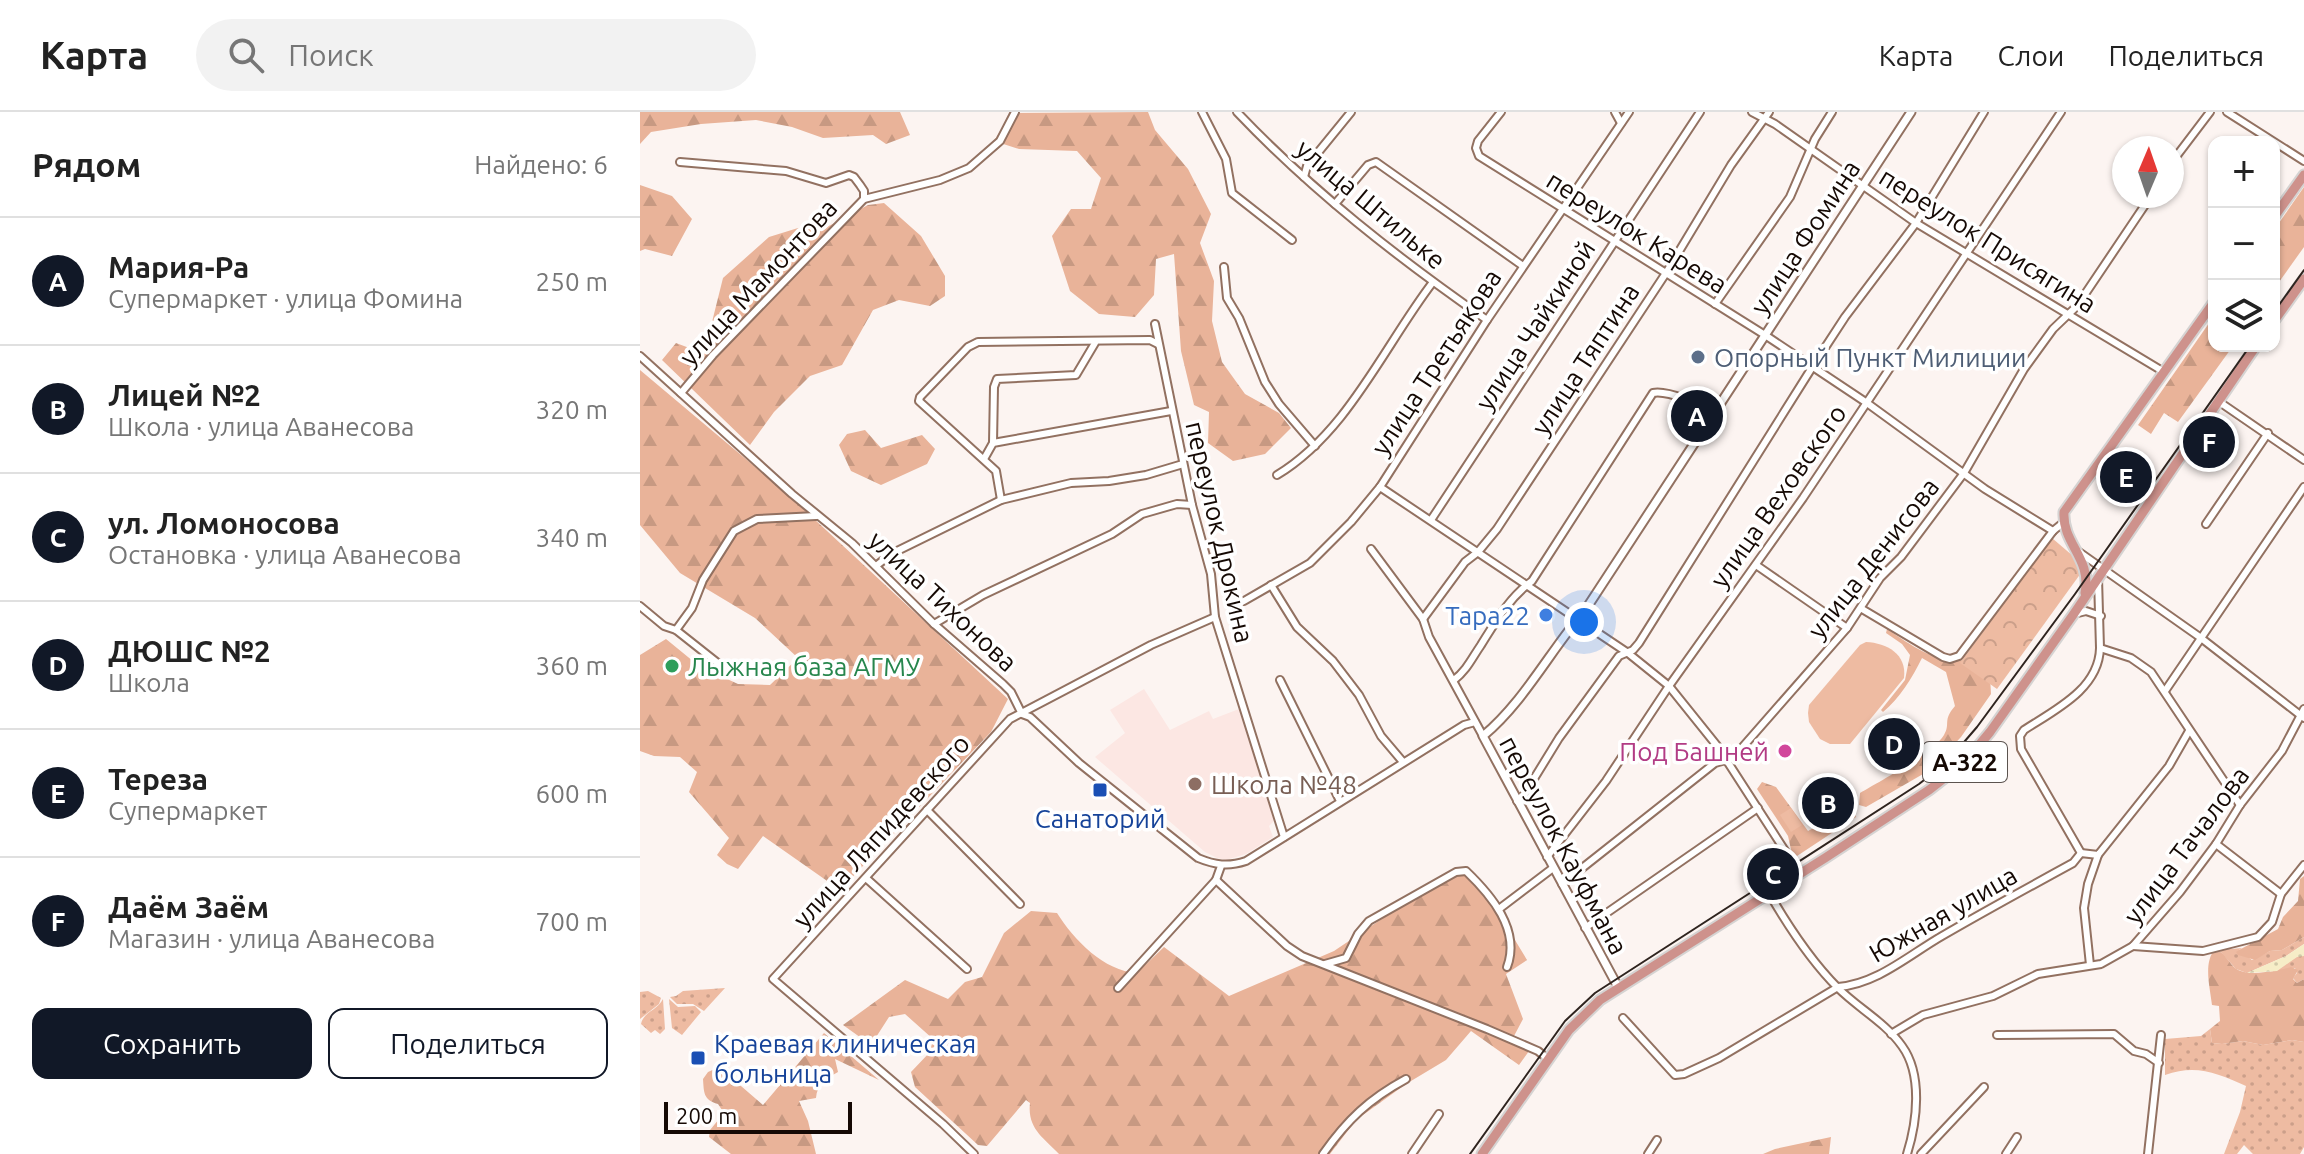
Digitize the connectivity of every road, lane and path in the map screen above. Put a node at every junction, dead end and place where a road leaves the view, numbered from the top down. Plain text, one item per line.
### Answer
1 (1015, 112) edge
2 (1202, 112) edge
3 (1237, 112) edge
4 (1351, 112) edge
5 (1501, 112) edge
6 (1615, 112) edge
7 (1629, 112) edge
8 (1700, 112) edge
9 (1752, 112) edge
10 (1832, 112) edge
11 (1911, 112) edge
12 (1984, 112) edge
13 (2061, 112) edge
14 (2210, 112) edge
15 (2227, 112) edge
16 (1767, 116) edge
17 (1621, 123) junction
18 (2184, 146) edge
19 (1811, 149) junction
20 (2304, 161) edge
21 (680, 162) dead end
22 (2304, 175) edge
23 (1304, 177) junction
24 (1862, 186) junction
25 (864, 199) junction
26 (1335, 204) junction
27 (2143, 208) edge
28 (1563, 209) junction
29 (2280, 209) edge
30 (1916, 223) junction
31 (1292, 240) dead end
32 (1615, 240) junction
33 (1966, 252) junction
34 (1523, 266) junction
35 (1224, 267) dead end
36 (1666, 273) junction
37 (2304, 279) edge
38 (1433, 282) junction
39 (1715, 304) junction
40 (2208, 310) edge
41 (2280, 313) edge
42 (2070, 315) junction
43 (1487, 320) junction
44 (1155, 324) dead end
45 (1765, 335) junction
46 (1095, 343) junction
47 (1158, 344) junction
48 (2252, 352) edge
49 (640, 356) edge
50 (1813, 366) junction
51 (2164, 372) junction
52 (681, 393) junction
53 (2218, 401) junction
54 (1867, 403) junction
55 (1171, 411) junction
56 (1715, 413) junction
57 (2268, 433) junction
58 (993, 443) junction
59 (1315, 446) junction
60 (984, 459) junction
61 (2304, 460) edge
62 (1183, 464) junction
63 (1964, 473) junction
64 (1277, 475) dead end
65 (1380, 487) junction
66 (2304, 487) edge
67 (1001, 500) junction
68 (1192, 505) junction
69 (816, 516) junction
70 (1431, 520) junction
71 (2064, 522) junction
72 (2206, 524) dead end
73 (2053, 531) junction
74 (2074, 546) junction
75 (1371, 549) dead end
76 (1478, 552) junction
77 (1756, 565) junction
78 (876, 566) junction
79 (2104, 568) junction
80 (2098, 578) junction
81 (1271, 585) junction
82 (1526, 585) junction
83 (2083, 600) junction
84 (1244, 601) dead end
85 (640, 606) edge
86 (1862, 609) junction
87 (2073, 615) junction
88 (2101, 616) junction
89 (1215, 617) junction
90 (1423, 619) junction
91 (1577, 619) junction
92 (934, 624) junction
93 (1847, 628) junction
94 (676, 630) junction
95 (2201, 638) junction
96 (2100, 648) junction
97 (1628, 653) junction
98 (719, 664) dead end
99 (1280, 680) dead end
100 (1454, 680) junction
101 (1669, 686) junction
102 (2165, 691) junction
103 (1022, 714) junction
104 (2302, 714) edge
105 (1475, 722) junction
106 (2189, 731) junction
107 (1483, 736) junction
108 (1726, 759) junction
109 (1403, 762) junction
110 (1340, 801) junction
111 (1517, 801) junction
112 (2240, 805) junction
113 (1758, 808) junction
114 (927, 810) junction
115 (1284, 837) junction
116 (2216, 844) junction
117 (2081, 853) junction
118 (2098, 855) junction
119 (1547, 857) junction
120 (2304, 865) edge
121 (1221, 866) junction
122 (1553, 868) junction
123 (1800, 874) junction
124 (867, 879) junction
125 (1216, 880) junction
126 (1562, 884) junction
127 (1769, 893) junction
128 (2281, 894) junction
129 (1020, 904) dead end
130 (1499, 909) junction
131 (1585, 928) junction
132 (2133, 946) junction
133 (1322, 964) junction
134 (2090, 965) junction
135 (1507, 967) dead end
136 (967, 969) dead end
137 (1618, 987) junction
138 (1838, 987) junction
139 (1118, 988) dead end
140 (1623, 1018) dead end
141 (1891, 1034) junction
142 (1997, 1035) dead end
143 (2161, 1035) dead end
144 (1548, 1059) junction
145 (2159, 1063) junction
146 (1406, 1079) dead end
147 (1984, 1087) dead end
148 (1439, 1114) dead end
149 (2017, 1137) dead end
150 (1657, 1140) dead end
151 (974, 1154) edge
152 (1323, 1154) edge
153 (1412, 1154) edge
154 (1482, 1154) edge
155 (1648, 1154) edge
156 (1907, 1154) edge
157 (1921, 1154) edge
158 (2006, 1154) edge
159 (2148, 1154) edge

1 - 25 street, улица Мамонтова
2 - 31 street
3 - 23 street, улица Штильке
4 - 23 street
5 - 28 street, переулок Карева
6 - 17 street
7 - 17 street, улица Третьякова
8 - 32 street, улица Чайкиной
9 - 16 street, переулок Присягина
10 - 19 street
11 - 24 street, улица Фомина
12 - 30 street
13 - 33 street, улица Веховского
14 - 18 street
15 - 20 street
16 - 19 street, переулок Присягина
16 - 36 street, улица Тяптина
17 - 28 street, улица Третьякова
19 - 24 street, переулок Присягина
19 - 39 street
21 - 25 street, улица Мамонтова
22 - 29 highway
23 - 26 street, улица Штильке
24 - 30 street, переулок Присягина
24 - 45 street, улица Фомина
25 - 52 street, улица Мамонтова
26 - 34 street
26 - 38 street, улица Штильке
27 - 42 street, улица Денисова
28 - 32 street, переулок Карева
28 - 34 street, улица Третьякова
30 - 33 street, переулок Присягина
30 - 50 street
32 - 36 street, переулок Карева
32 - 70 street, улица Чайкиной
33 - 42 street, переулок Присягина
33 - 54 street, улица Веховского
34 - 43 street, улица Третьякова
35 - 59 street
36 - 39 street, переулок Карева
36 - 76 street, улица Тяптина
37 - 41 highway
38 - 43 street, улица Штильке
38 - 59 street
39 - 45 street, переулок Карева
40 - 51 highway
42 - 51 street, переулок Присягина
42 - 63 street, улица Денисова
43 - 65 street, улица Третьякова
44 - 47 street, переулок Дрокина
45 - 50 street, переулок Карева
45 - 56 street, улица Фомина
46 - 47 street
46 - 58 street
46 - 60 street
47 - 55 street, переулок Дрокина
48 - 53 highway, А-322
49 - 52 street, улица Тихонова
50 - 54 street, переулок Карева
50 - 97 street
51 - 71 highway
52 - 69 street, улица Тихонова
53 - 57 street
53 - 79 highway, А-322
54 - 63 street, переулок Карева
54 - 77 street, улица Веховского
55 - 58 street
55 - 62 street, переулок Дрокина
56 - 82 street
56 - 91 street, улица Фомина
57 - 61 street
57 - 72 street
58 - 60 street
59 - 64 street
60 - 67 street
62 - 67 street
62 - 68 street, переулок Дрокина
63 - 73 street, переулок Карева
63 - 86 street, улица Денисова
65 - 70 street
65 - 81 street, улица Третьякова
66 - 95 street
67 - 78 street
68 - 89 street, переулок Дрокина
68 - 92 street
69 - 78 street, улица Тихонова
69 - 94 street
70 - 76 street
71 - 73 street
71 - 74 highway
73 - 86 street
74 - 79 street
74 - 83 highway
75 - 90 street, переулок Кауфмана
76 - 82 street
76 - 90 street, улица Тяптина
77 - 93 street
77 - 101 street, улица Веховского
78 - 92 street, улица Тихонова
79 - 80 highway, А-322
79 - 95 street
80 - 83 highway, А-322
80 - 88 street
81 - 84 street, улица Третьякова
81 - 109 street
82 - 91 street
82 - 100 street
83 - 87 highway, А-322
85 - 94 street
86 - 93 street, улица Денисова
87 - 88 street
87 - 123 highway, А-322
88 - 96 street
89 - 103 street
89 - 115 street, переулок Дрокина
90 - 100 street, переулок Кауфмана
91 - 97 street
91 - 107 street, улица Фомина
92 - 103 street, улица Тихонова
93 - 108 street, улица Денисова
94 - 98 street
95 - 102 street
95 - 104 street
96 - 102 street
96 - 117 street
97 - 101 street
97 - 111 street
99 - 110 street
100 - 105 street, переулок Кауфмана
101 - 108 street
101 - 119 street, улица Веховского
102 - 106 street
103 - 114 street, улица Ляпидевского
103 - 121 street, улица Тихонова
104 - 112 street, улица Тачалова
105 - 107 street, переулок Кауфмана
105 - 109 street, переулок Кауфмана
106 - 112 street
106 - 118 street
107 - 111 street, переулок Кауфмана
108 - 113 street
108 - 126 street, улица Денисова
109 - 110 street
110 - 115 street
111 - 119 street, переулок Кауфмана
112 - 116 street, улица Тачалова
113 - 123 street
113 - 131 street
114 - 124 street, улица Ляпидевского
114 - 129 street
115 - 121 street
116 - 128 street
116 - 132 street, улица Тачалова
117 - 118 street
117 - 138 street, Южная улица
118 - 134 street
119 - 122 street, переулок Кауфмана
120 - 128 street
121 - 125 street
122 - 126 street, переулок Кауфмана
122 - 130 street
123 - 127 highway, А-322
124 - 136 street
124 - 151 street, улица Ляпидевского
125 - 133 street
125 - 139 street
126 - 131 street, переулок Кауфмана
127 - 137 highway, А-322
127 - 138 street
128 - 132 street
130 - 133 street
130 - 135 street
131 - 137 street, переулок Кауфмана
132 - 134 street, улица Тачалова
133 - 144 street
134 - 141 street, улица Тачалова
137 - 144 highway, А-322
138 - 140 street, Южная улица
138 - 141 street
141 - 156 street
142 - 145 street
143 - 145 street
144 - 154 highway, А-322
145 - 159 street
146 - 152 street
147 - 157 street
148 - 153 street
149 - 158 street
150 - 155 street

